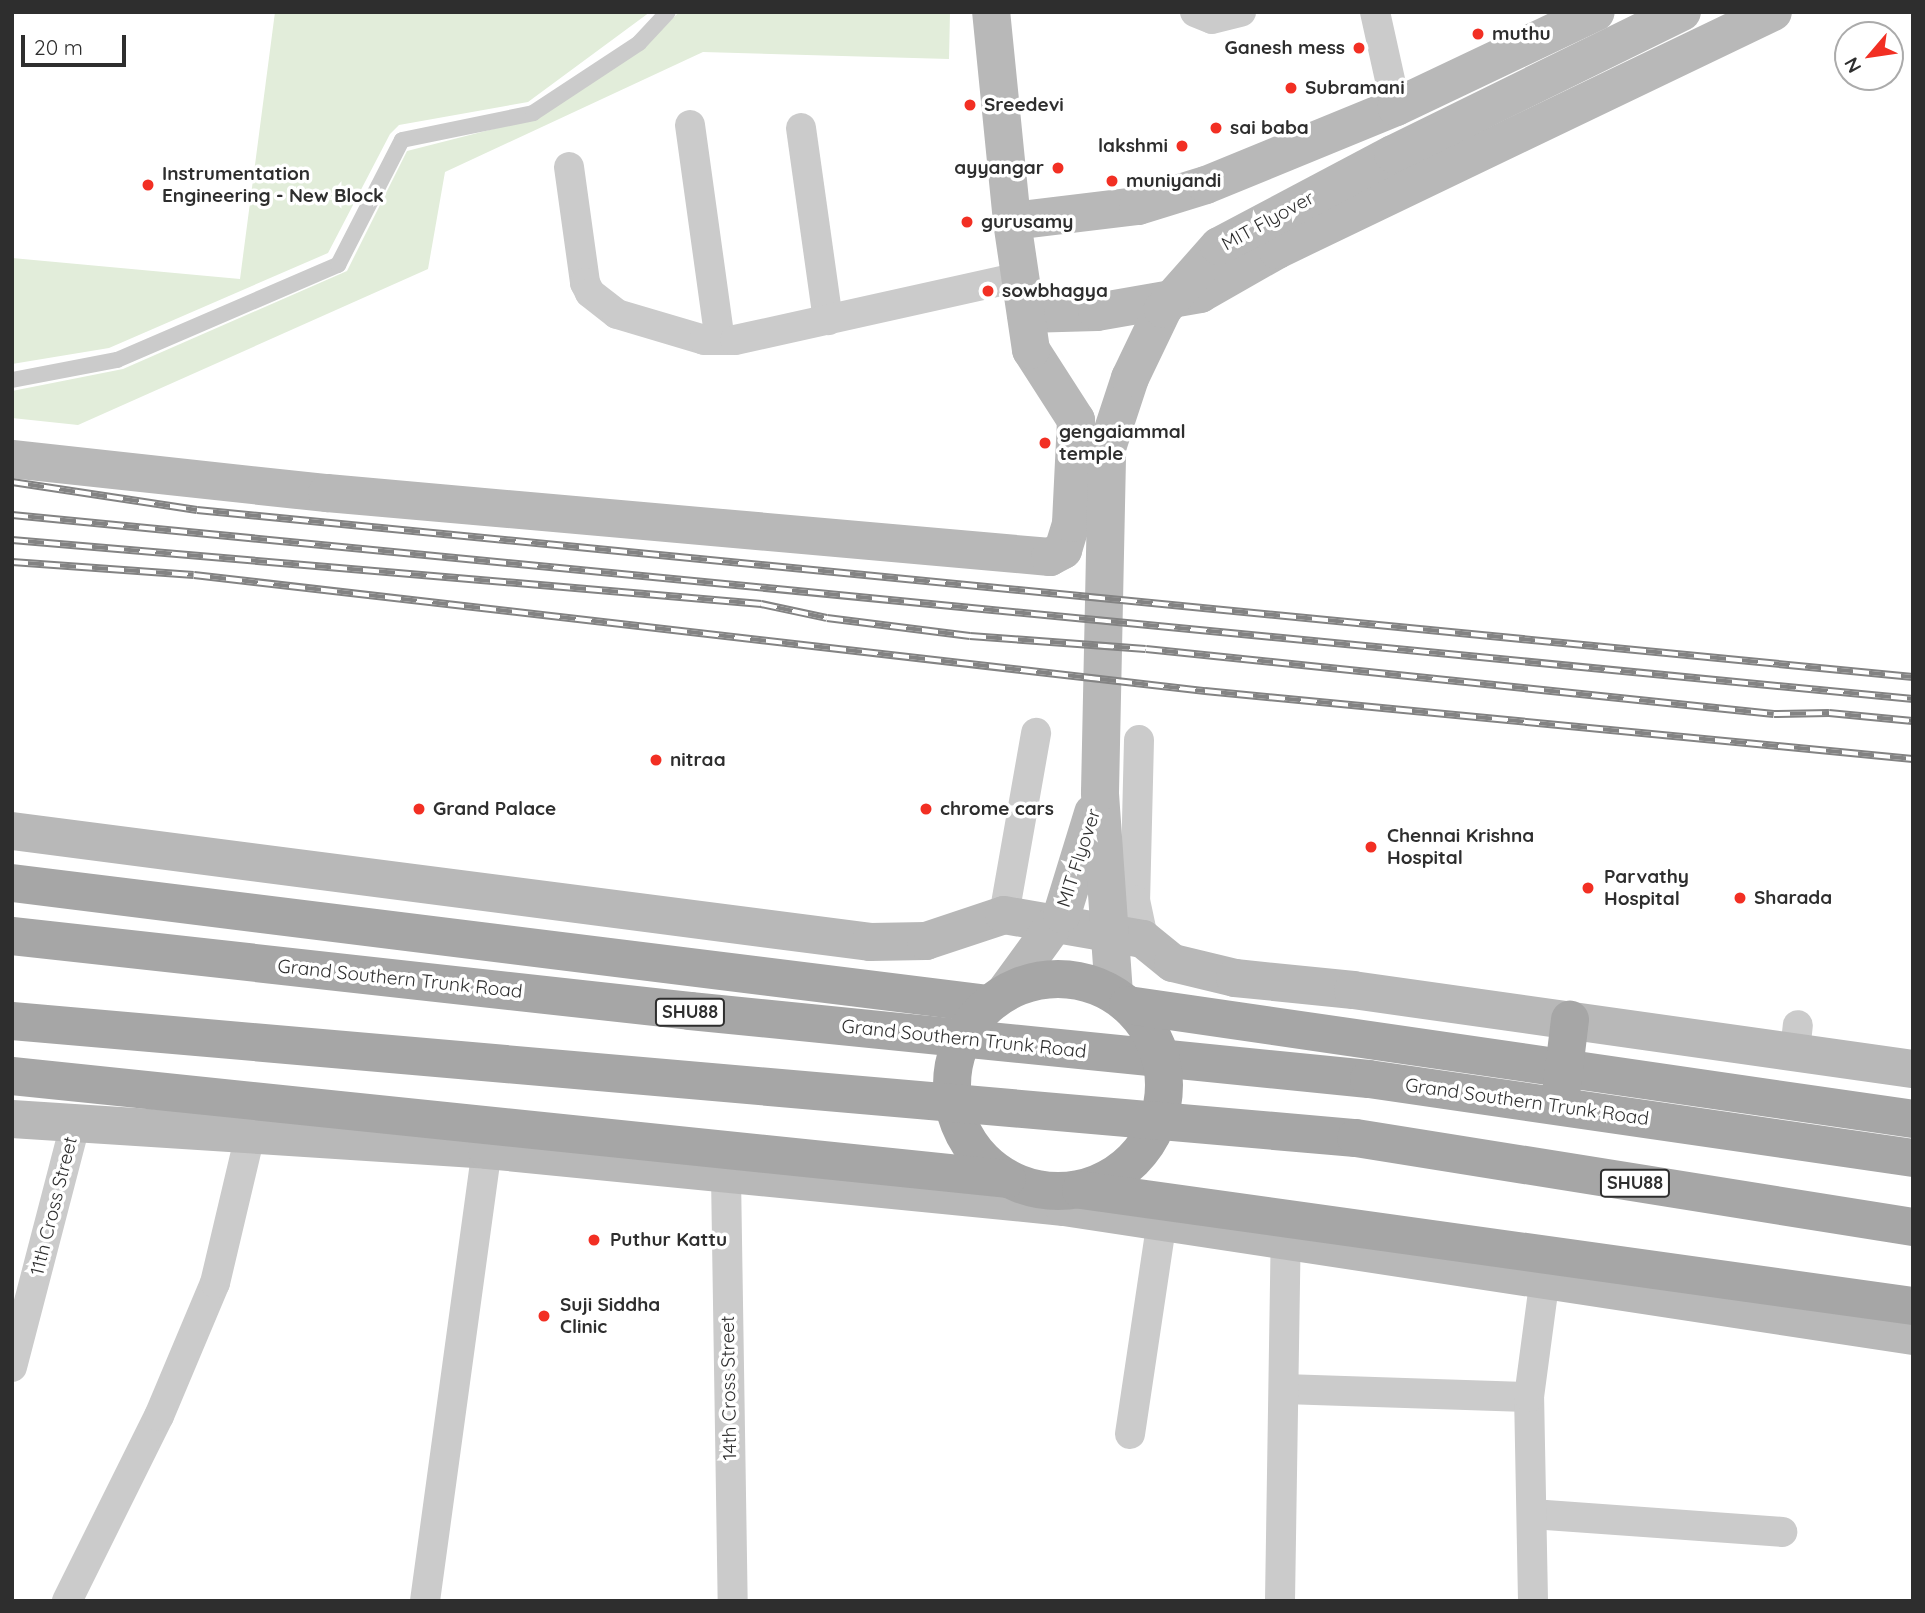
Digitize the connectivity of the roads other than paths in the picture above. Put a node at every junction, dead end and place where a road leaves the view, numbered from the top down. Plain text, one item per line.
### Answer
1 (668, 12) edge
2 (991, 12) edge
3 (1195, 12) edge
4 (1241, 12) edge
5 (1376, 12) edge
6 (1596, 12) edge
7 (1682, 12) edge
8 (1773, 12) edge
9 (1556, 21) edge
10 (1396, 107) junction
11 (690, 125) dead end
12 (802, 128) dead end
13 (569, 167) dead end
14 (1012, 221) junction
15 (1026, 314) junction
16 (828, 320) junction
17 (720, 340) junction
18 (12, 380) edge
19 (12, 459) edge
20 (1036, 733) dead end
21 (1139, 740) dead end
22 (1100, 792) junction
23 (12, 831) edge
24 (12, 883) edge
25 (1004, 915) junction
26 (12, 936) edge
27 (1143, 939) junction
28 (997, 998) junction
29 (1121, 999) junction
30 (1570, 1020) junction
31 (12, 1021) edge
32 (1913, 1069) edge
33 (12, 1076) edge
34 (1559, 1106) junction
35 (12, 1119) edge
36 (1913, 1119) edge
37 (75, 1126) junction
38 (250, 1135) junction
39 (487, 1150) junction
40 (1913, 1158) edge
41 (726, 1176) junction
42 (1007, 1179) junction
43 (1081, 1190) junction
44 (1162, 1221) junction
45 (1913, 1227) edge
46 (1286, 1239) junction
47 (1545, 1277) junction
48 (1913, 1306) edge
49 (1913, 1336) edge
50 (12, 1367) edge
51 (1284, 1389) junction
52 (1530, 1397) junction
53 (1130, 1434) dead end
54 (1532, 1514) junction
55 (1782, 1532) dead end
56 (67, 1601) edge
57 (425, 1601) edge
58 (733, 1601) edge
59 (1280, 1601) edge
60 (1533, 1601) edge

1 - 18 lane
2 - 14 street
3 - 4 street
5 - 10 street
6 - 9 street
7 - 22 street, MIT Flyover
8 - 15 street
9 - 10 street
10 - 14 street
11 - 17 street
12 - 16 street
13 - 17 street
14 - 15 street
15 - 16 street
15 - 19 street
16 - 17 street
20 - 25 street
21 - 27 street
22 - 28 street, MIT Flyover
22 - 29 street, MIT Flyover
23 - 25 street
24 - 28 main road
25 - 27 street
26 - 34 main road, Grand Southern Trunk Road / SHU88
27 - 30 street
28 - 29 main road
28 - 42 main road
29 - 36 main road
29 - 43 main road
30 - 32 street
30 - 34 main road
31 - 45 main road, SHU88
33 - 42 main road
34 - 40 main road, Grand Southern Trunk Road / SHU88
35 - 37 street
37 - 38 street
37 - 50 street, 11th Cross Street
38 - 39 street
38 - 56 street
39 - 41 street
39 - 57 street
41 - 44 street
41 - 58 street, 14th Cross Street
42 - 43 main road
43 - 48 main road
44 - 46 street
44 - 53 street
46 - 47 street
46 - 51 street
47 - 49 street
47 - 52 street
51 - 52 street
51 - 59 street
52 - 54 street
54 - 55 street
54 - 60 street

